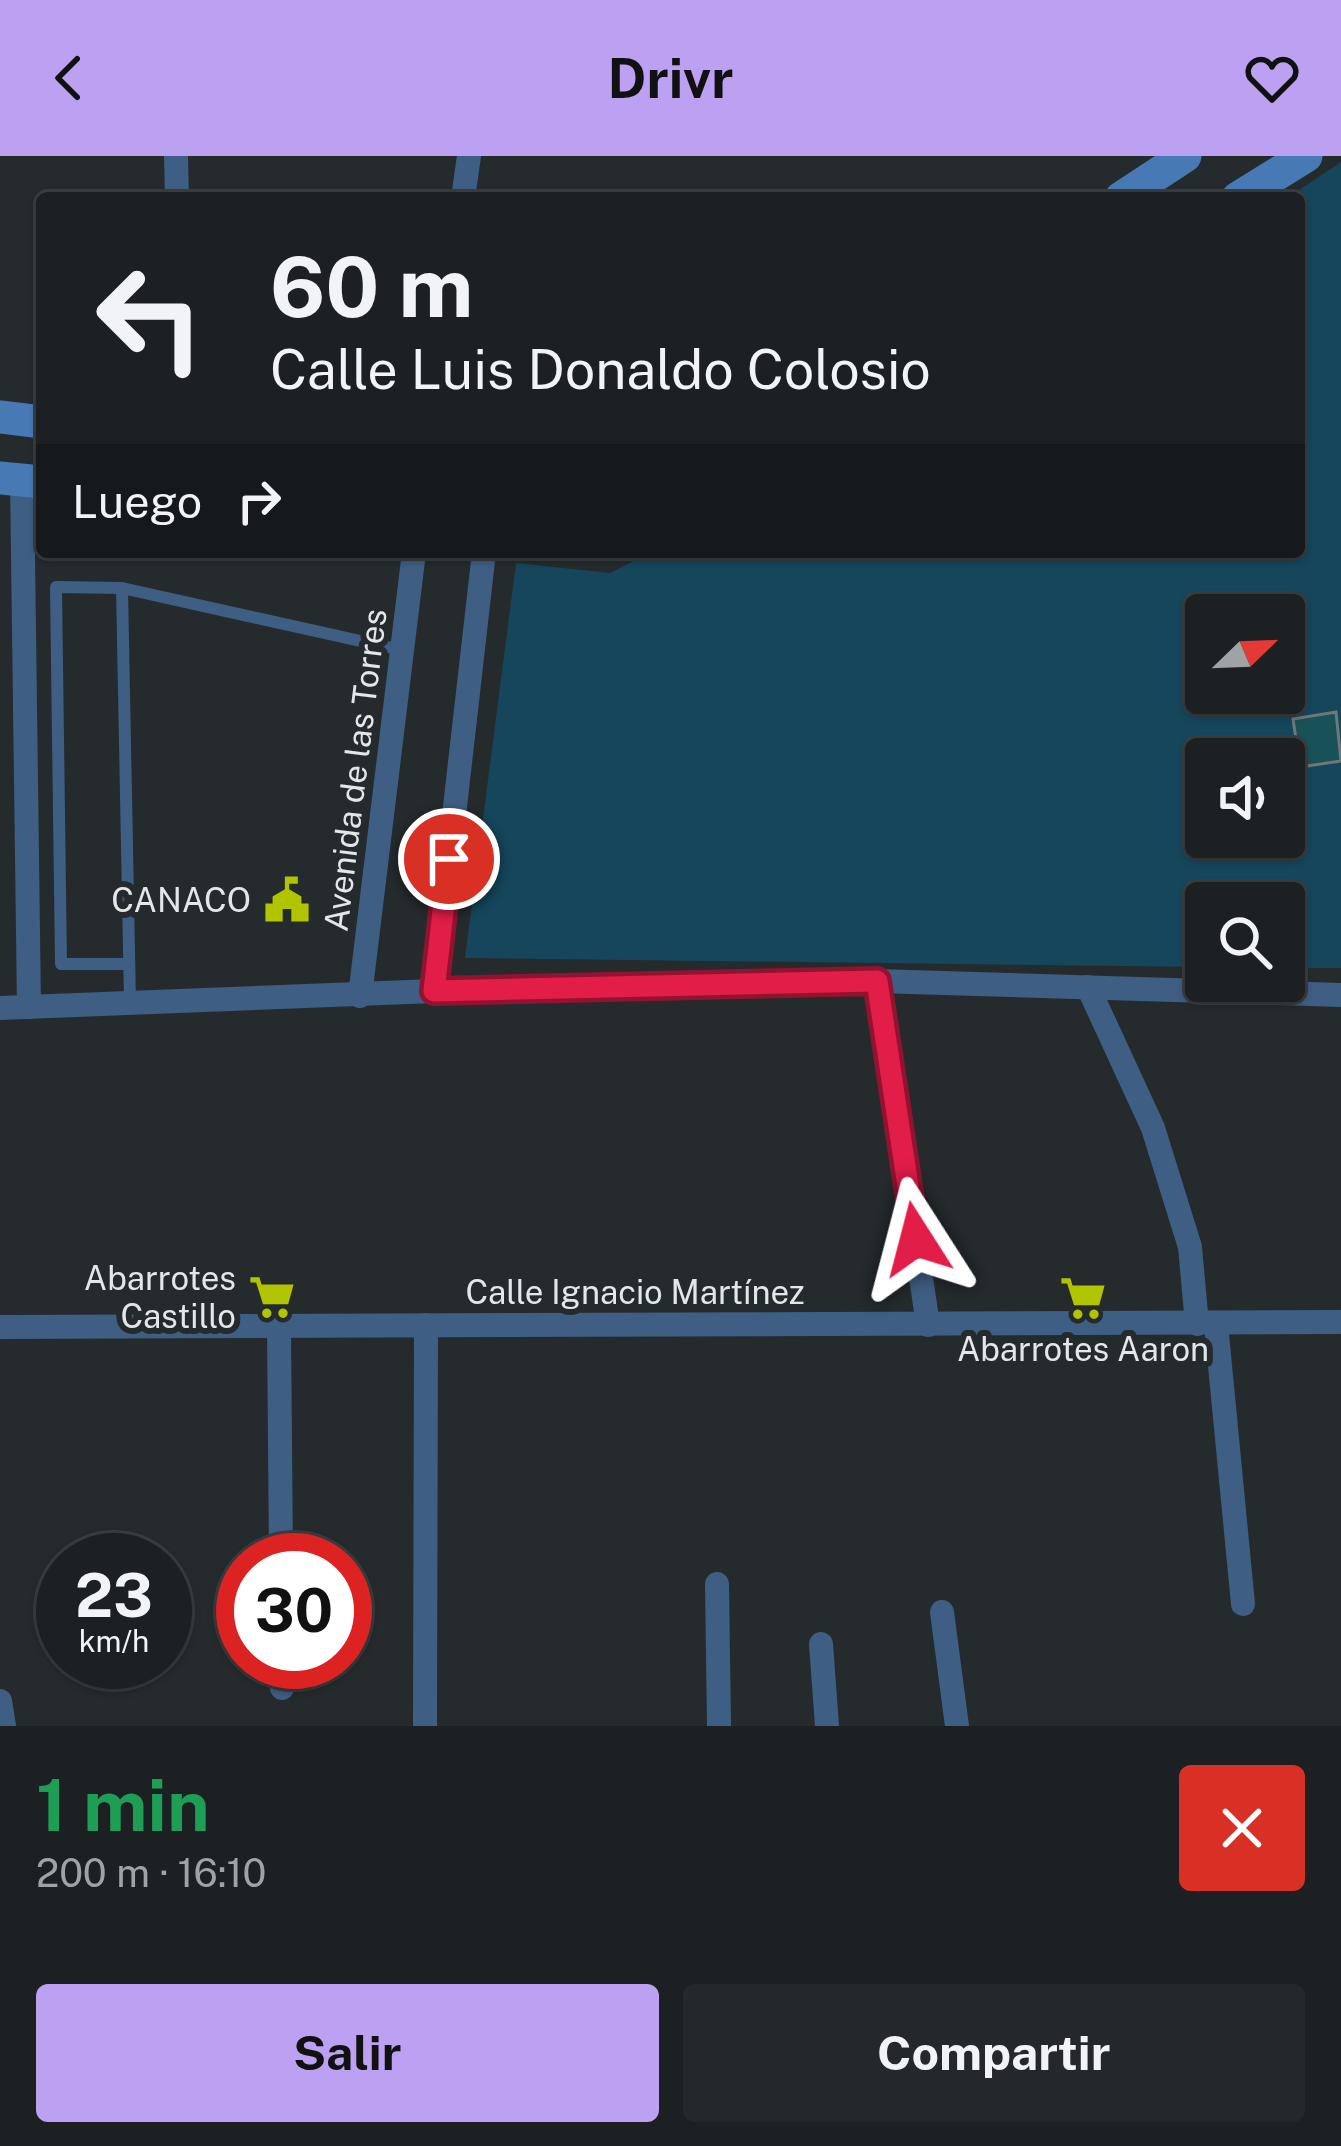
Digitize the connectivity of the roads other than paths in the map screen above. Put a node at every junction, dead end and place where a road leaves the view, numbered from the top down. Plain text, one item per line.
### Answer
1 (176, 156) edge
2 (469, 156) edge
3 (1185, 156) edge
4 (1306, 156) edge
5 (177, 192) edge
6 (464, 192) edge
7 (1130, 192) edge
8 (1248, 192) edge
9 (0, 417) edge
10 (36, 421) edge
11 (21, 480) edge
12 (413, 558) edge
13 (483, 558) edge
14 (122, 589) junction
15 (402, 651) junction
16 (129, 964) junction
17 (877, 981) junction
18 (1088, 987) junction
19 (434, 991) junction
20 (1341, 995) edge
21 (360, 996) junction
22 (130, 1004) junction
23 (29, 1007) junction
24 (0, 1008) edge
25 (1341, 1322) edge
26 (1206, 1324) junction
27 (426, 1325) junction
28 (928, 1325) junction
29 (279, 1326) junction
30 (0, 1327) edge
31 (281, 1533) edge
32 (717, 1584) dead end
33 (1243, 1604) dead end
34 (941, 1612) dead end
35 (821, 1644) dead end
36 (0, 1701) edge
37 (4, 1726) edge
38 (424, 1726) edge
39 (719, 1726) edge
40 (826, 1726) edge
41 (957, 1726) edge

1 - 5 street
2 - 6 street
3 - 7 main road
4 - 8 main road
9 - 10 main road
11 - 23 street
12 - 15 street, Avenida de las Torres
13 - 19 street
14 - 15 lane
14 - 16 lane
14 - 16 lane
15 - 21 street, Avenida de las Torres
16 - 22 lane
17 - 18 street
17 - 19 street
17 - 28 street
18 - 20 street
18 - 26 street
19 - 21 street
21 - 22 street
22 - 23 street
23 - 24 street
25 - 26 street, Calle Ignacio Martínez
26 - 28 street, Calle Ignacio Martínez
26 - 33 street
27 - 28 street, Calle Ignacio Martínez
27 - 29 street, Calle Ignacio Martínez
27 - 38 street
29 - 30 street, Calle Ignacio Martínez
29 - 31 street
32 - 39 street
34 - 41 street
35 - 40 street
36 - 37 street

